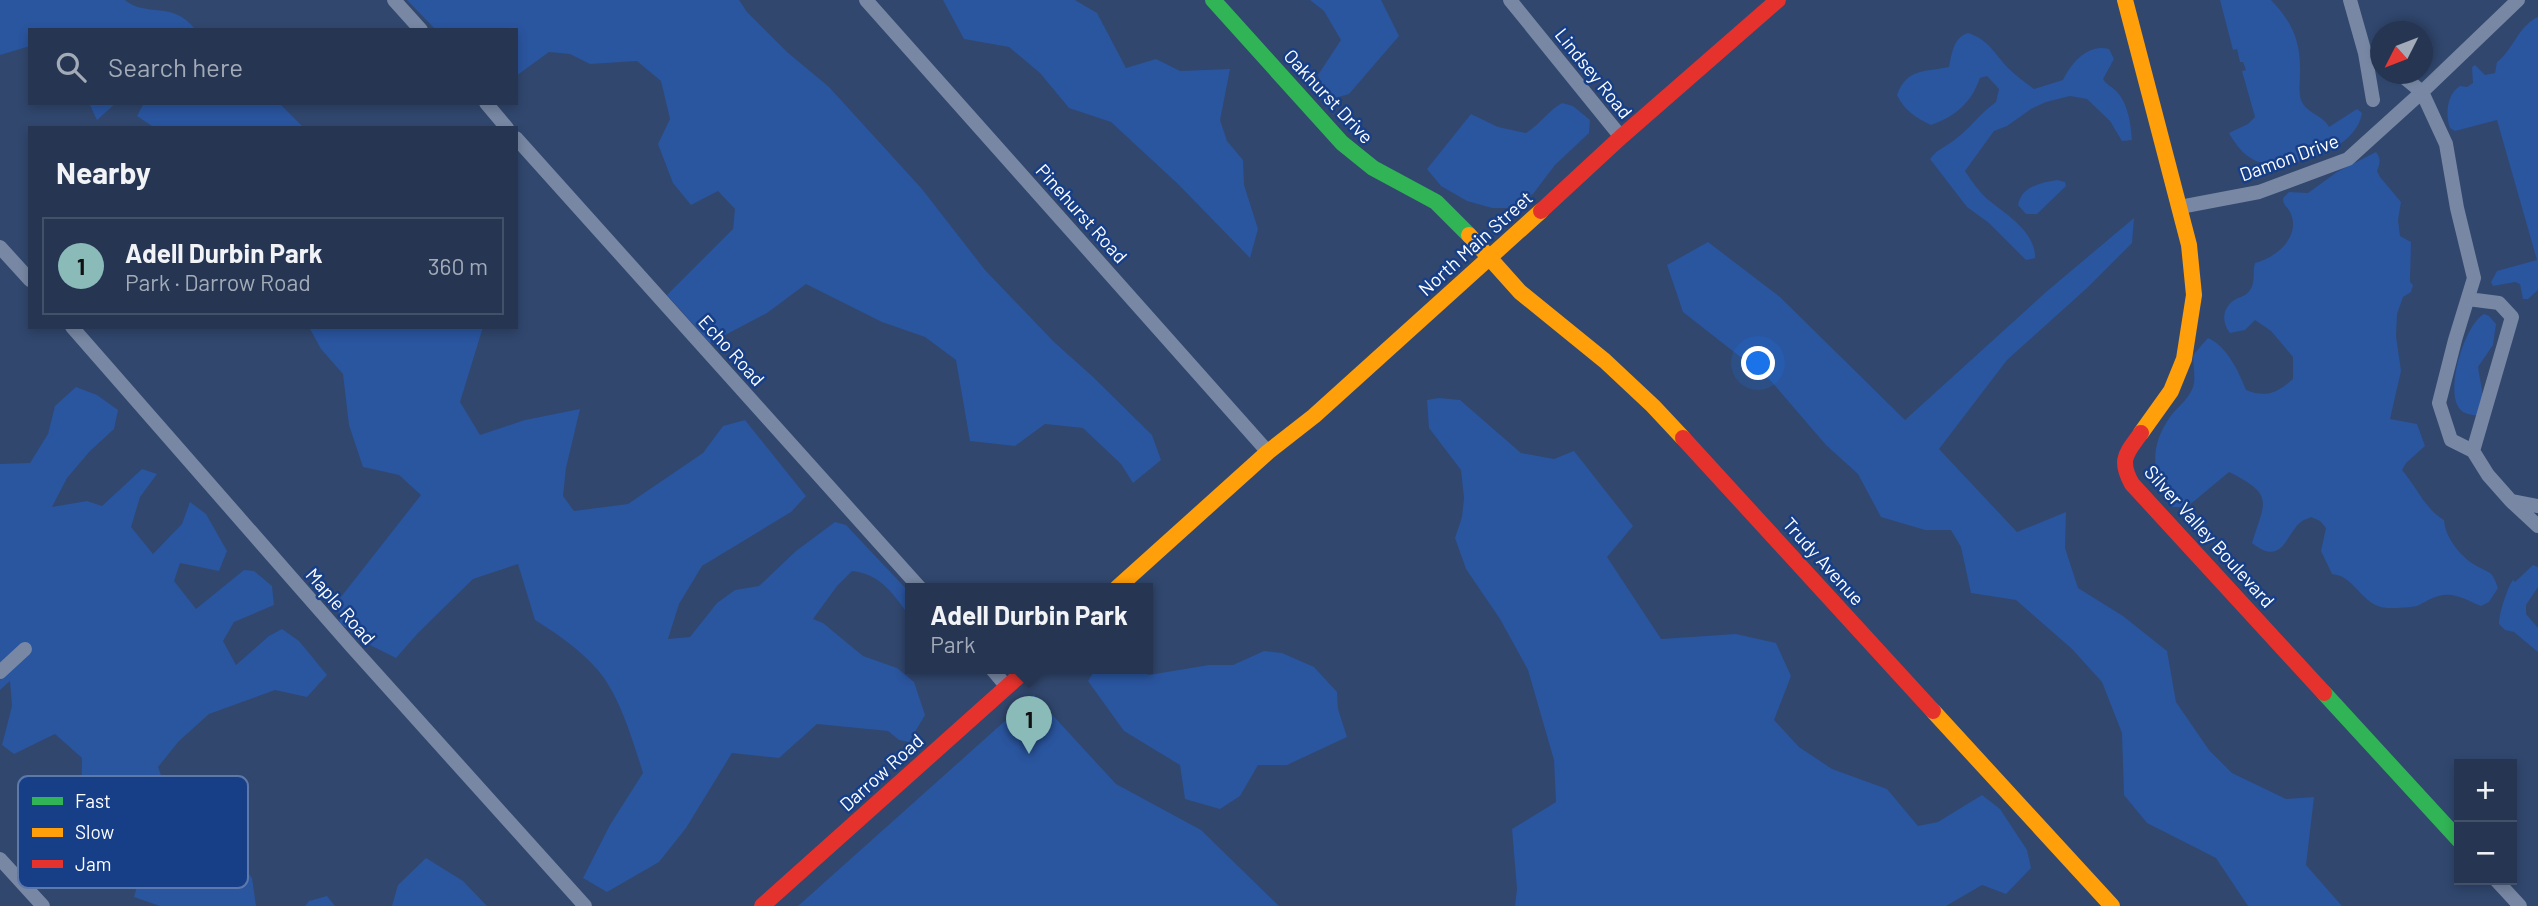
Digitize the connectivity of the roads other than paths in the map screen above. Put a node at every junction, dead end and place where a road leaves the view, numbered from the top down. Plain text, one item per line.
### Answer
1 (394, 0) edge
2 (866, 0) edge
3 (1213, 0) edge
4 (1510, 0) edge
5 (1778, 0) edge
6 (2125, 0) edge
7 (2350, 0) edge
8 (2518, 0) edge
9 (419, 28) edge
10 (2365, 53) junction
11 (2370, 55) edge
12 (2412, 84) edge
13 (2422, 92) junction
14 (2373, 100) dead end
15 (488, 105) edge
16 (506, 126) edge
17 (1621, 137) junction
18 (518, 140) edge
19 (2180, 208) junction
20 (0, 247) edge
21 (1490, 260) junction
22 (28, 278) edge
23 (2468, 299) junction
24 (74, 329) edge
25 (2473, 451) junction
26 (1268, 452) junction
27 (2511, 501) junction
28 (2538, 506) edge
29 (2538, 526) edge
30 (916, 583) edge
31 (1122, 583) edge
32 (25, 649) dead end
33 (0, 672) edge
34 (995, 674) edge
35 (1021, 674) edge
36 (1007, 687) junction
37 (2454, 835) edge
38 (0, 859) edge
39 (18, 879) edge
40 (2501, 885) edge
41 (27, 888) edge
42 (43, 906) edge
43 (585, 906) edge
44 (762, 906) edge
45 (2112, 906) edge
46 (2520, 906) edge

1 - 9 street
2 - 26 street, Pinehurst Road
3 - 21 street, Oakhurst Drive
4 - 17 street, Lindsey Road
5 - 17 street, North Main Street
6 - 19 street, Silver Valley Boulevard
7 - 10 street
8 - 13 street, Damon Drive
10 - 11 street
10 - 14 street
12 - 13 street
13 - 19 street, Damon Drive
13 - 23 street
15 - 16 street
17 - 21 street, North Main Street
18 - 30 street, Echo Road
19 - 37 street, Silver Valley Boulevard
20 - 22 street
21 - 26 street, North Main Street
21 - 45 street, Trudy Avenue
23 - 25 street
23 - 25 street
24 - 43 street, Maple Road
25 - 27 street
26 - 31 street, North Main Street
27 - 28 street
27 - 29 street
32 - 33 street
34 - 36 street
35 - 36 street, Darrow Road
36 - 44 street, Darrow Road
38 - 39 street
40 - 46 street
41 - 42 street

